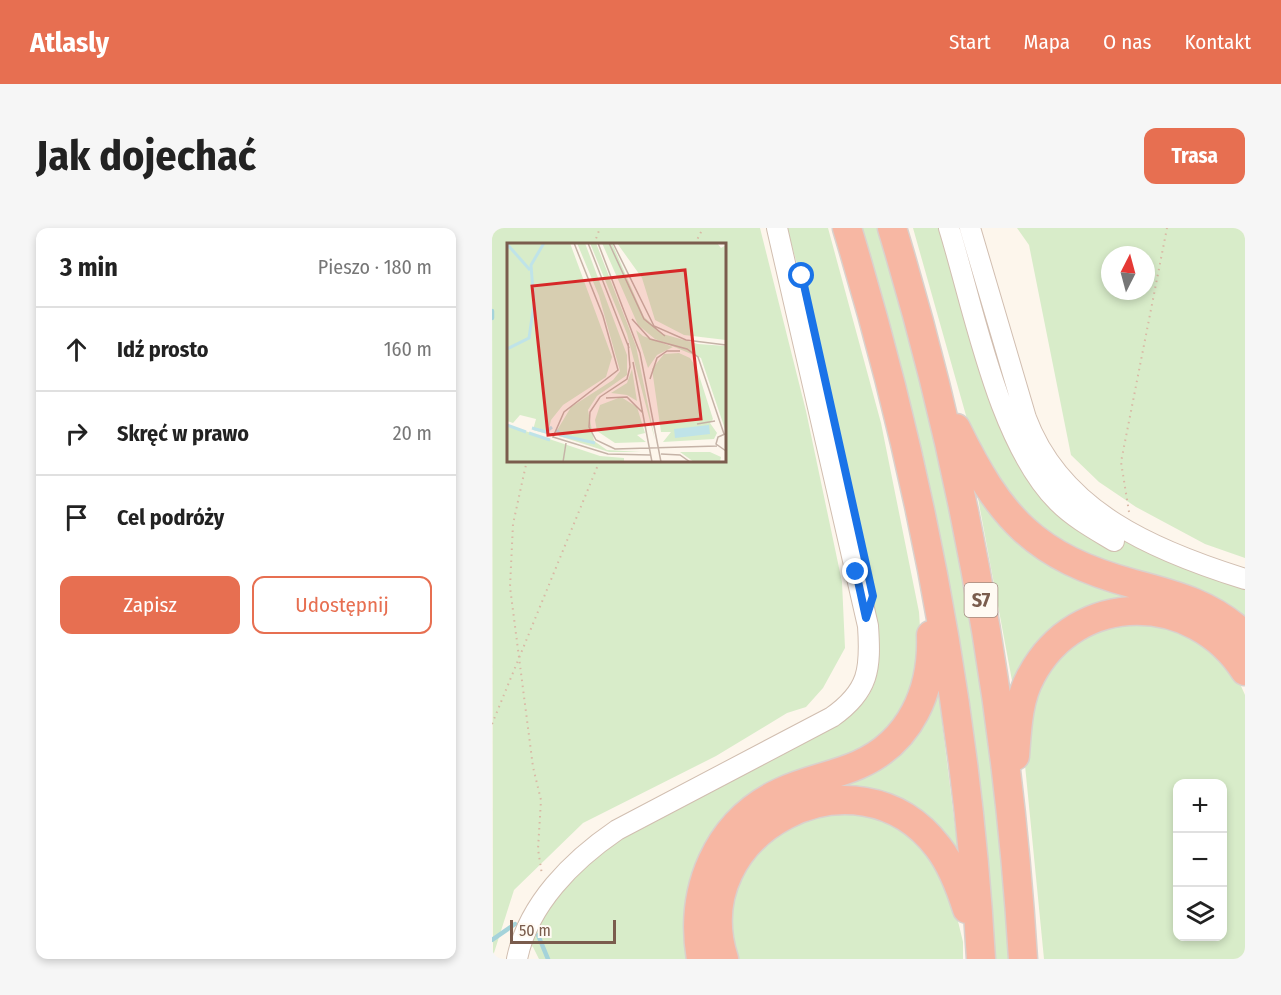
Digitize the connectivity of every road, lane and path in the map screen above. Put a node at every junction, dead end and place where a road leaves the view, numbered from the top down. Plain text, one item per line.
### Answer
1 (600, 228) edge
2 (703, 228) edge
3 (777, 228) edge
4 (789, 228) edge
5 (847, 228) edge
6 (892, 228) edge
7 (949, 228) edge
8 (970, 228) edge
9 (1167, 228) edge
10 (594, 243) edge
11 (696, 243) edge
12 (935, 386) junction
13 (527, 462) edge
14 (599, 462) edge
15 (1068, 500) junction
16 (1120, 535) junction
17 (928, 552) junction
18 (1245, 579) edge
19 (866, 618) junction
20 (1245, 636) edge
21 (519, 656) junction
22 (1245, 671) edge
23 (492, 724) edge
24 (1011, 817) junction
25 (546, 898) junction
26 (980, 955) edge
27 (517, 959) edge
28 (701, 959) edge
29 (724, 959) edge
30 (1023, 959) edge

1 - 10 path
2 - 11 path
3 - 19 street
4 - 19 street
5 - 17 highway, S7
6 - 12 highway, S7
7 - 15 street
8 - 15 street
9 - 16 path
12 - 20 highway
12 - 24 highway, S7
13 - 21 path
14 - 21 path
15 - 16 street
16 - 18 street
17 - 26 highway, S7
17 - 28 highway
19 - 25 street
21 - 23 path
21 - 25 path
22 - 24 highway
24 - 30 highway, S7
25 - 27 street
26 - 29 highway

